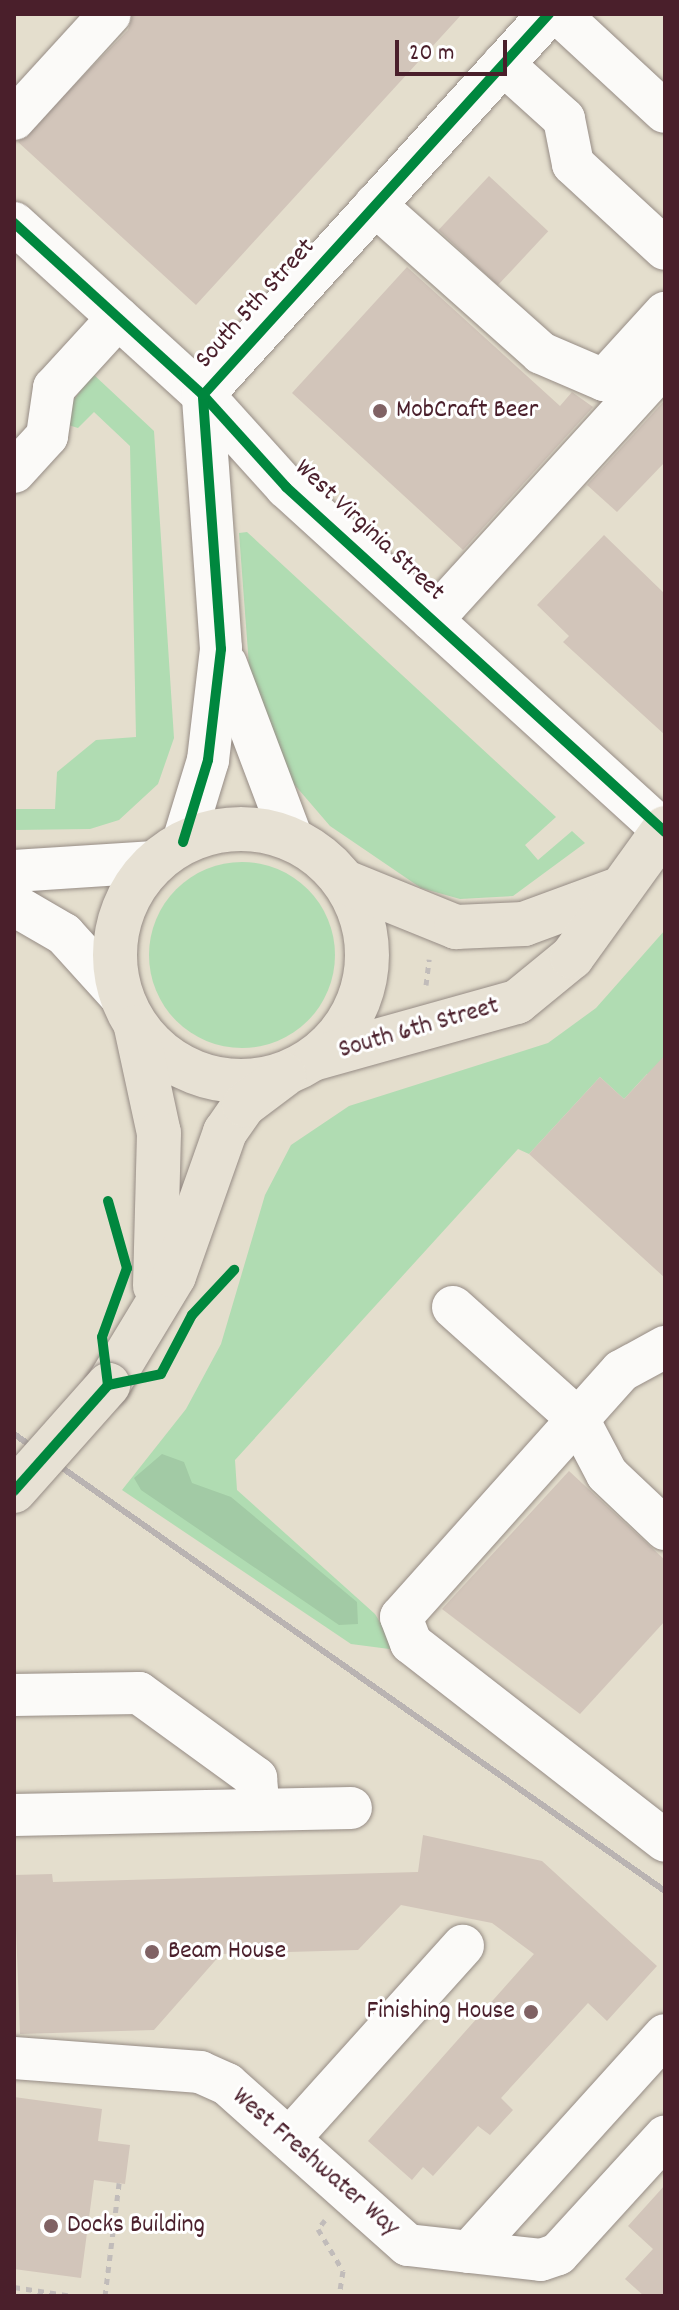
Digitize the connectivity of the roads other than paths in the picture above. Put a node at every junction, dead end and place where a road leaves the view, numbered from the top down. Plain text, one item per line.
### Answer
1 (110, 14) edge
2 (549, 14) edge
3 (559, 14) edge
4 (503, 64) junction
5 (665, 112) edge
6 (14, 119) edge
7 (375, 205) junction
8 (14, 223) edge
9 (665, 249) edge
10 (665, 313) edge
11 (118, 318) junction
12 (665, 364) edge
13 (203, 395) junction
14 (14, 472) edge
15 (286, 487) junction
16 (212, 518) junction
17 (432, 620) junction
18 (221, 649) junction
19 (664, 830) edge
20 (292, 839) junction
21 (169, 852) junction
22 (14, 871) edge
23 (345, 882) junction
24 (613, 891) junction
25 (14, 905) edge
26 (128, 1010) junction
27 (301, 1066) junction
28 (158, 1299) junction
29 (453, 1307) dead end
30 (665, 1347) edge
31 (578, 1419) junction
32 (14, 1491) edge
33 (665, 1529) edge
34 (14, 1695) edge
35 (351, 1808) dead end
36 (259, 1810) junction
37 (14, 1815) edge
38 (665, 1841) edge
39 (463, 1946) dead end
40 (665, 2035) edge
41 (14, 2058) edge
42 (665, 2137) edge
43 (289, 2139) junction
44 (538, 2176) junction
45 (588, 2222) junction
46 (469, 2252) junction

1 - 6 street
2 - 4 street, South 5th Street
3 - 5 street
4 - 7 street, South 5th Street
4 - 9 street
7 - 10 street
7 - 13 street, South 5th Street
8 - 11 street, West Virginia Street
11 - 13 street, West Virginia Street
11 - 14 street
12 - 17 street
13 - 15 street, West Virginia Street
13 - 16 street, South 5th Street
15 - 16 street
15 - 17 street, West Virginia Street
16 - 18 street, South 5th Street
17 - 19 street, West Virginia Street
18 - 20 street, South 5th Street
18 - 21 street, South 5th Street
19 - 24 main road, South 6th Street
20 - 21 main road
20 - 23 main road
21 - 22 street
21 - 26 main road
23 - 24 main road
23 - 27 main road
24 - 27 main road, South 6th Street
25 - 26 street
26 - 27 main road
26 - 28 main road
27 - 28 main road, South 6th Street
28 - 32 main road, South 6th Street, bridge
29 - 31 street
30 - 31 street
31 - 33 street
31 - 38 street
34 - 36 street
35 - 36 street
36 - 37 street
39 - 43 street
40 - 44 street
41 - 43 street, West Freshwater Way
42 - 45 street, West Freshwater Way
43 - 46 street, West Freshwater Way
44 - 45 street
44 - 46 street
45 - 46 street, West Freshwater Way

